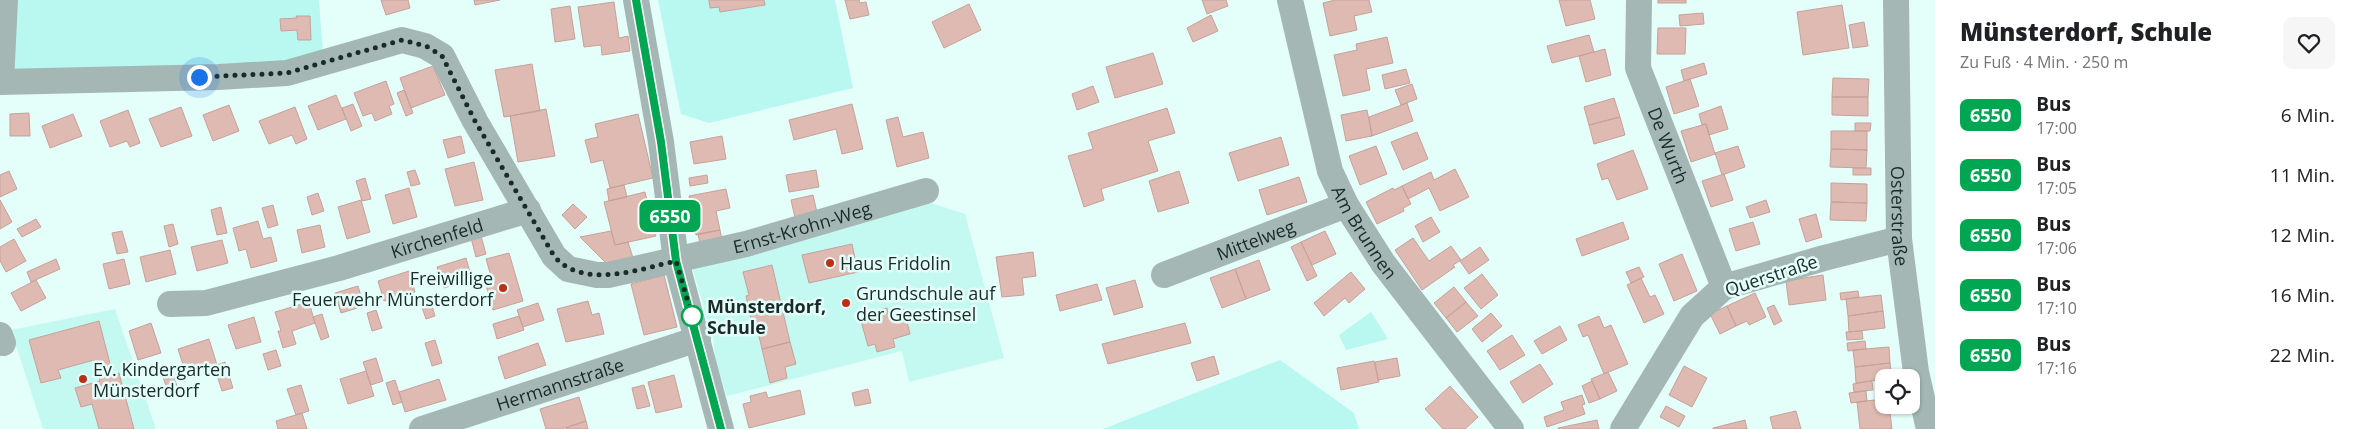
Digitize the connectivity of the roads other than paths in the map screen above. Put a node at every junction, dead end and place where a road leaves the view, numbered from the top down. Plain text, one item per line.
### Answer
1 (5, 0) edge
2 (636, 0) edge
3 (1290, 0) edge
4 (1639, 0) edge
5 (1896, 0) edge
6 (0, 82) edge
7 (926, 191) dead end
8 (1346, 205) junction
9 (528, 210) junction
10 (1899, 239) junction
11 (676, 261) junction
12 (1164, 275) dead end
13 (1724, 287) junction
14 (170, 304) dead end
15 (698, 340) junction
16 (1926, 369) edge
17 (422, 429) edge
18 (721, 429) edge
19 (1511, 429) edge
20 (1623, 429) edge
21 (1929, 429) edge

1 - 6 street
2 - 11 street
3 - 8 street, Am Brunnen
4 - 13 street, De Wurth
5 - 10 street, Osterstraße
6 - 9 street, Ernst-Krohn-Weg
7 - 11 street, Ernst-Krohn-Weg
8 - 12 street, Mittelweg
8 - 19 street, Am Brunnen
9 - 11 street, Ernst-Krohn-Weg
9 - 14 street, Kirchenfeld
10 - 13 street, Querstraße
10 - 16 street, Osterstraße
11 - 15 street
13 - 20 street, Querstraße
15 - 17 street, Hermannstraße
15 - 18 street
16 - 21 street, Osterstraße

